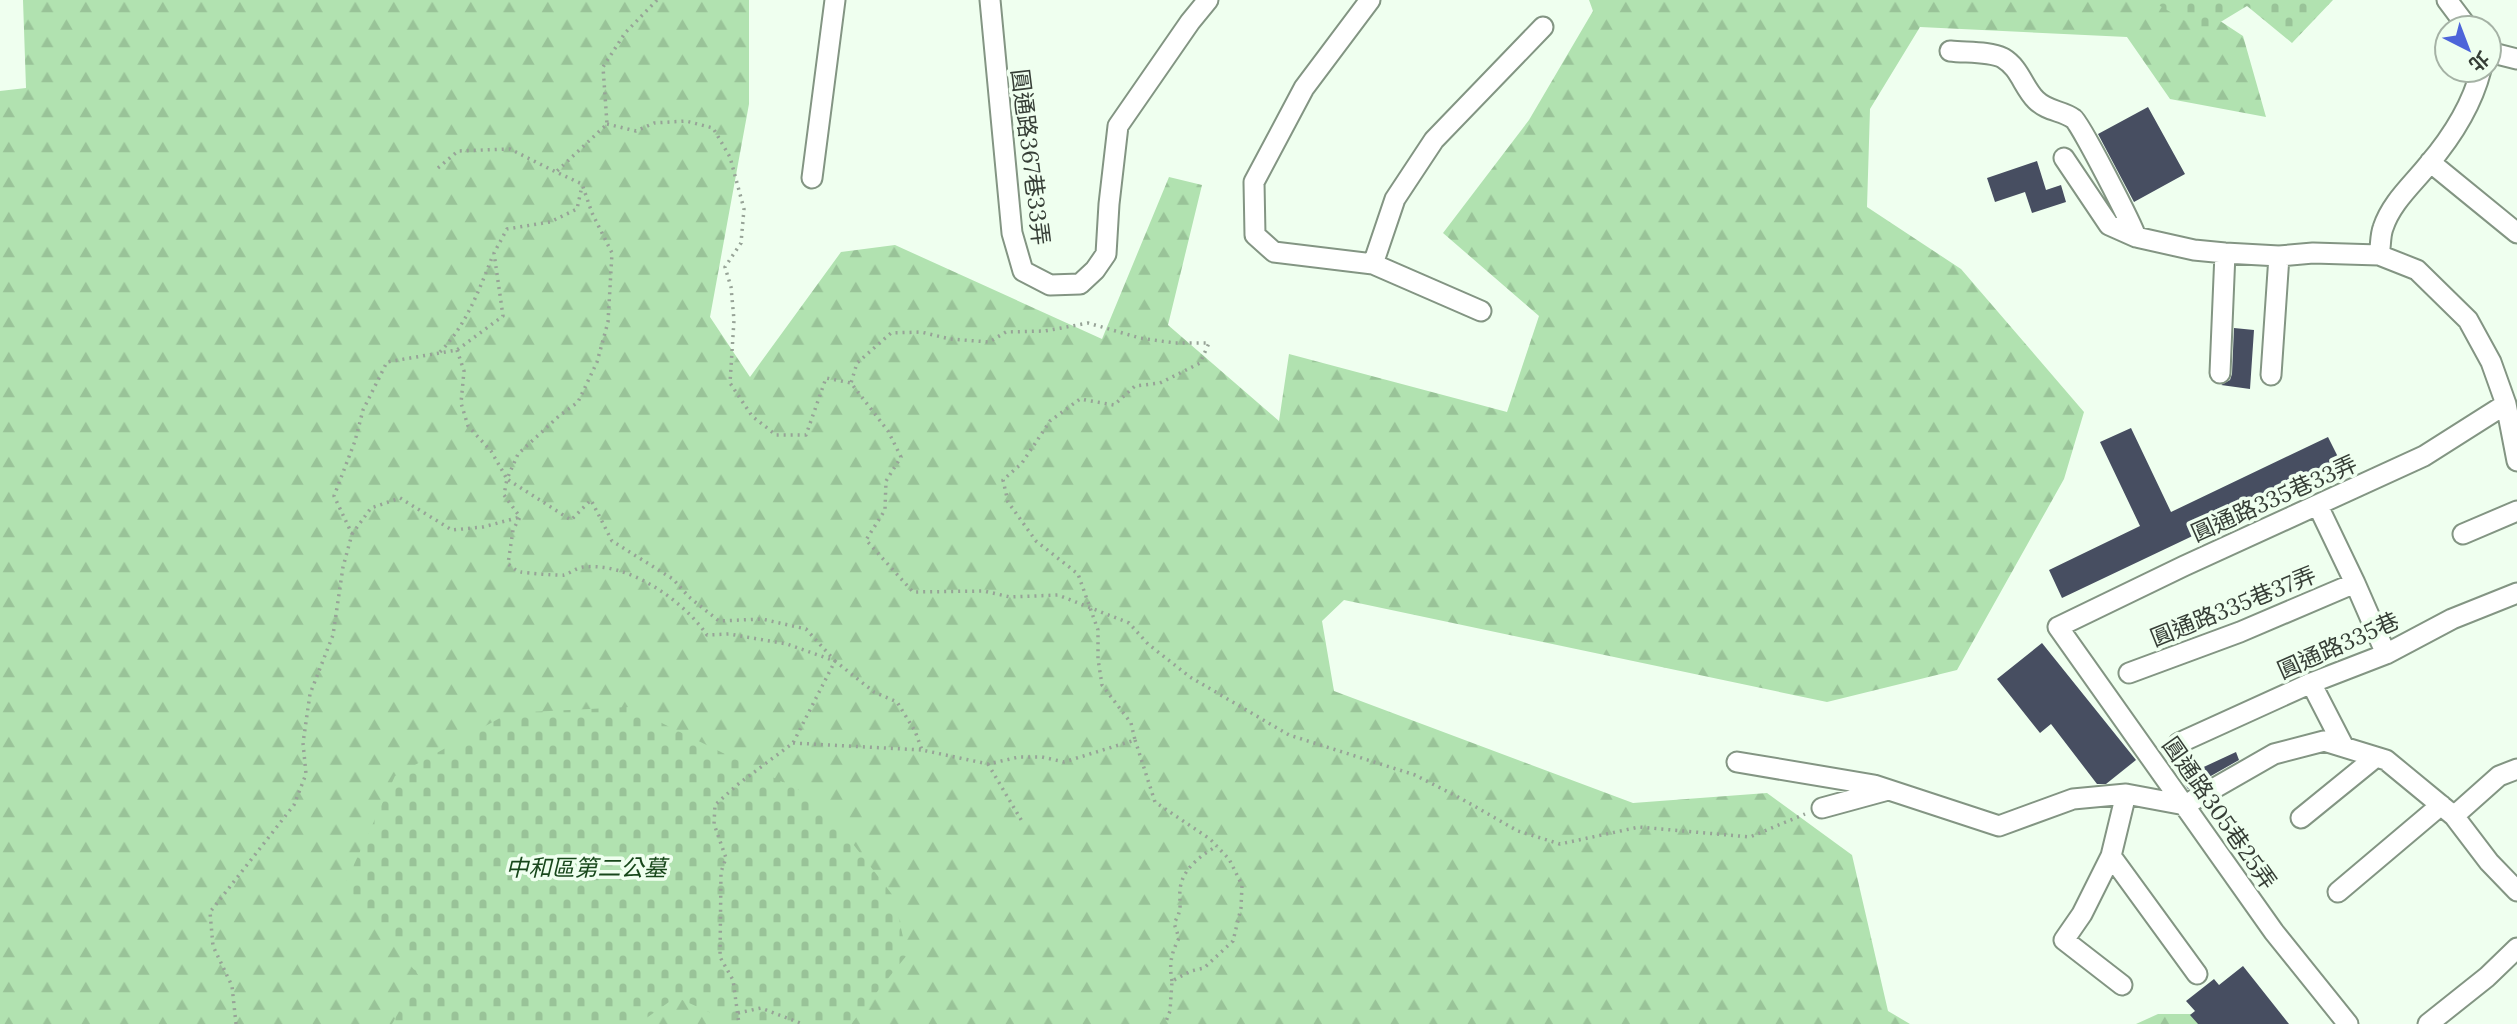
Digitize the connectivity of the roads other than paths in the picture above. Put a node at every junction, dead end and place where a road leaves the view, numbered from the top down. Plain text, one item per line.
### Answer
1 (835, 0) edge
2 (990, 0) edge
3 (1208, 0) edge
4 (1370, 0) edge
5 (1543, 27) dead end
6 (1950, 51) dead end
7 (2477, 84) edge
8 (2064, 158) dead end
9 (2430, 162) junction
10 (812, 178) dead end
11 (2517, 233) edge
12 (2136, 237) junction
13 (2225, 253) junction
14 (2379, 255) junction
15 (2279, 257) junction
16 (1373, 264) junction
17 (1481, 311) dead end
18 (2220, 373) dead end
19 (2271, 375) dead end
20 (2506, 404) junction
21 (2517, 461) edge
22 (2318, 506) junction
23 (2517, 511) edge
24 (2463, 534) dead end
25 (2355, 583) junction
26 (2517, 593) edge
27 (2058, 627) joint
28 (2386, 654) junction
29 (2129, 673) dead end
30 (2311, 683) junction
31 (2179, 743) dead end
32 (2344, 747) junction
33 (2376, 757) junction
34 (1737, 762) dead end
35 (2517, 769) edge
36 (1882, 787) junction
37 (2126, 794) junction
38 (2185, 805) junction
39 (1822, 808) road end
40 (2448, 811) junction
41 (2301, 818) dead end
42 (2111, 856) junction
43 (2517, 891) edge
44 (2338, 892) dead end
45 (2517, 948) edge
46 (2197, 974) dead end
47 (2122, 985) dead end
48 (2348, 1024) edge
49 (2428, 1024) edge

1 - 10 street
2 - 3 street, 圓通路367巷33弄
4 - 16 street
5 - 16 street
6 - 12 street
7 - 9 street
8 - 12 street
9 - 11 street
9 - 14 street
12 - 13 street
13 - 15 street
13 - 18 street
14 - 15 street
14 - 20 street
15 - 19 street
16 - 17 street
20 - 21 street
20 - 22 street, 圓通路335巷33弄
22 - 25 street, 圓通路335巷37弄
22 - 27 street, 圓通路335巷33弄
23 - 24 street
25 - 28 street, 圓通路335巷37弄
25 - 29 street, 圓通路335巷37弄
26 - 28 street, 圓通路335巷
27 - 38 street, 圓通路305巷25弄
28 - 30 street, 圓通路335巷
30 - 31 street, 圓通路335巷
30 - 32 street
32 - 33 street
32 - 38 street
33 - 40 street
33 - 41 street
34 - 36 street
35 - 40 street
36 - 37 street
36 - 39 street
37 - 38 street
37 - 42 street
38 - 48 street, 圓通路305巷25弄
40 - 43 street
40 - 44 street
42 - 46 street
42 - 47 street
45 - 49 street

